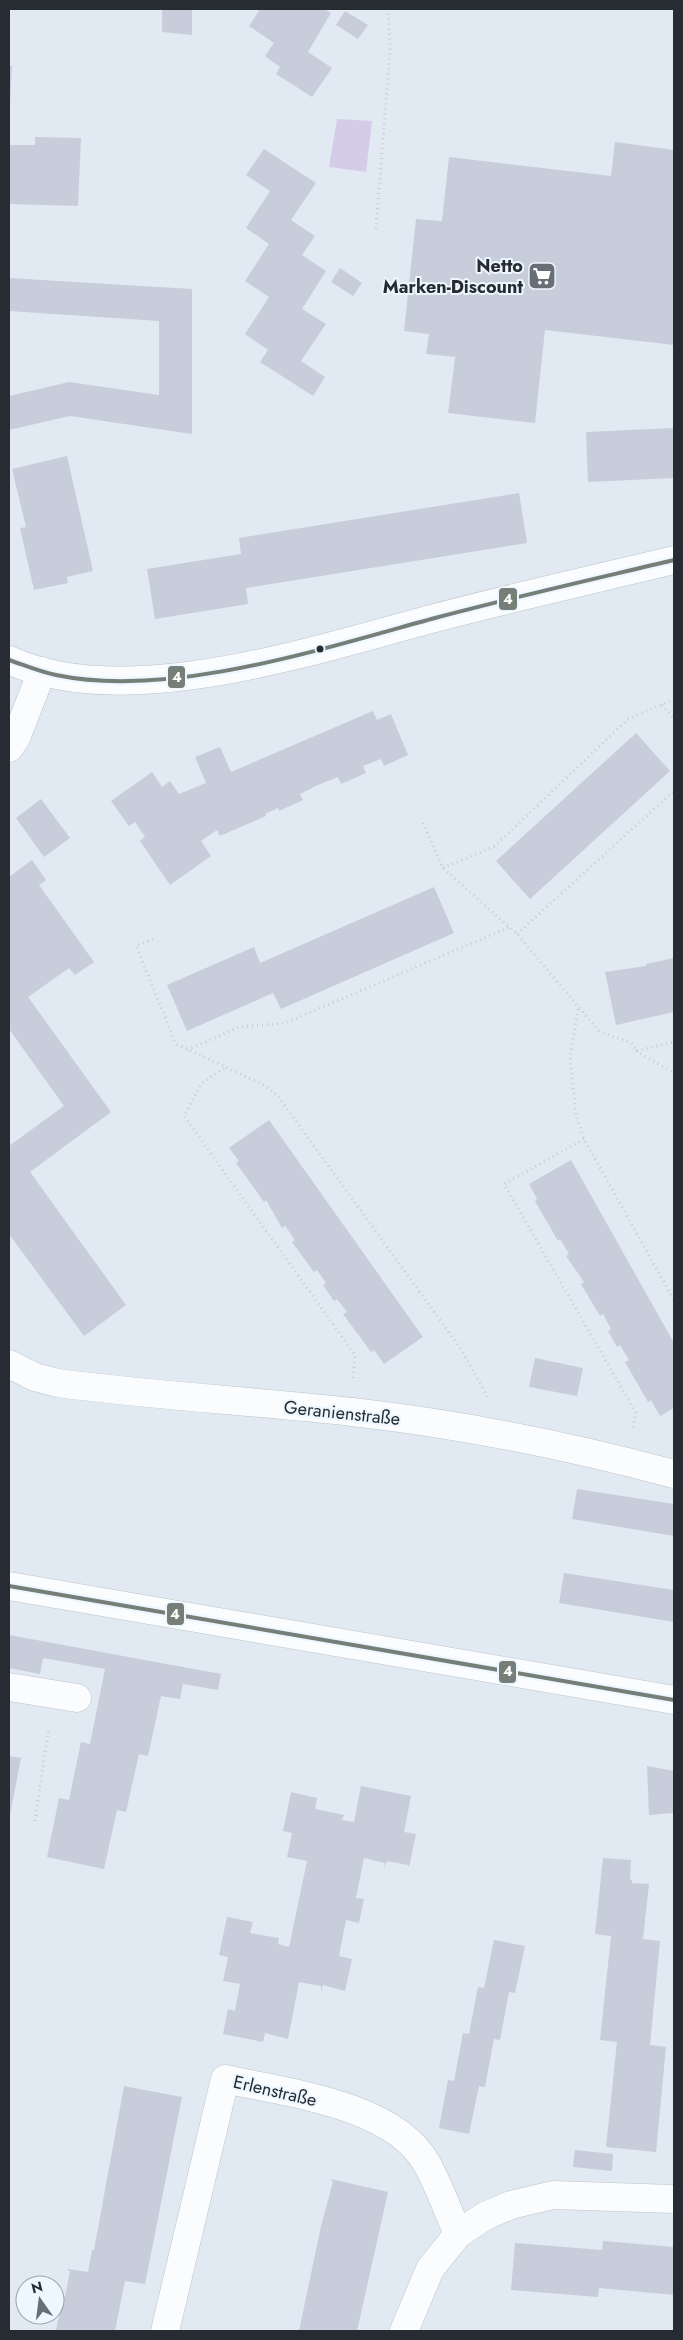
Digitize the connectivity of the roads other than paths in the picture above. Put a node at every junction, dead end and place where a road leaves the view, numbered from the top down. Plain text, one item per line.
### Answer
1 (674, 560) edge
2 (9, 660) edge
3 (42, 671) junction
4 (9, 748) edge
5 (9, 1364) edge
6 (674, 1474) edge
7 (9, 1586) edge
8 (9, 1687) edge
9 (66, 1696) road end
10 (674, 1700) edge
11 (674, 2199) edge
12 (458, 2234) junction
13 (165, 2331) edge
14 (404, 2331) edge

1 - 3 street
2 - 3 street
3 - 4 street
5 - 6 street, Geranienstraße
7 - 10 street
8 - 9 street
11 - 12 street
12 - 13 street, Erlenstraße
12 - 14 street

